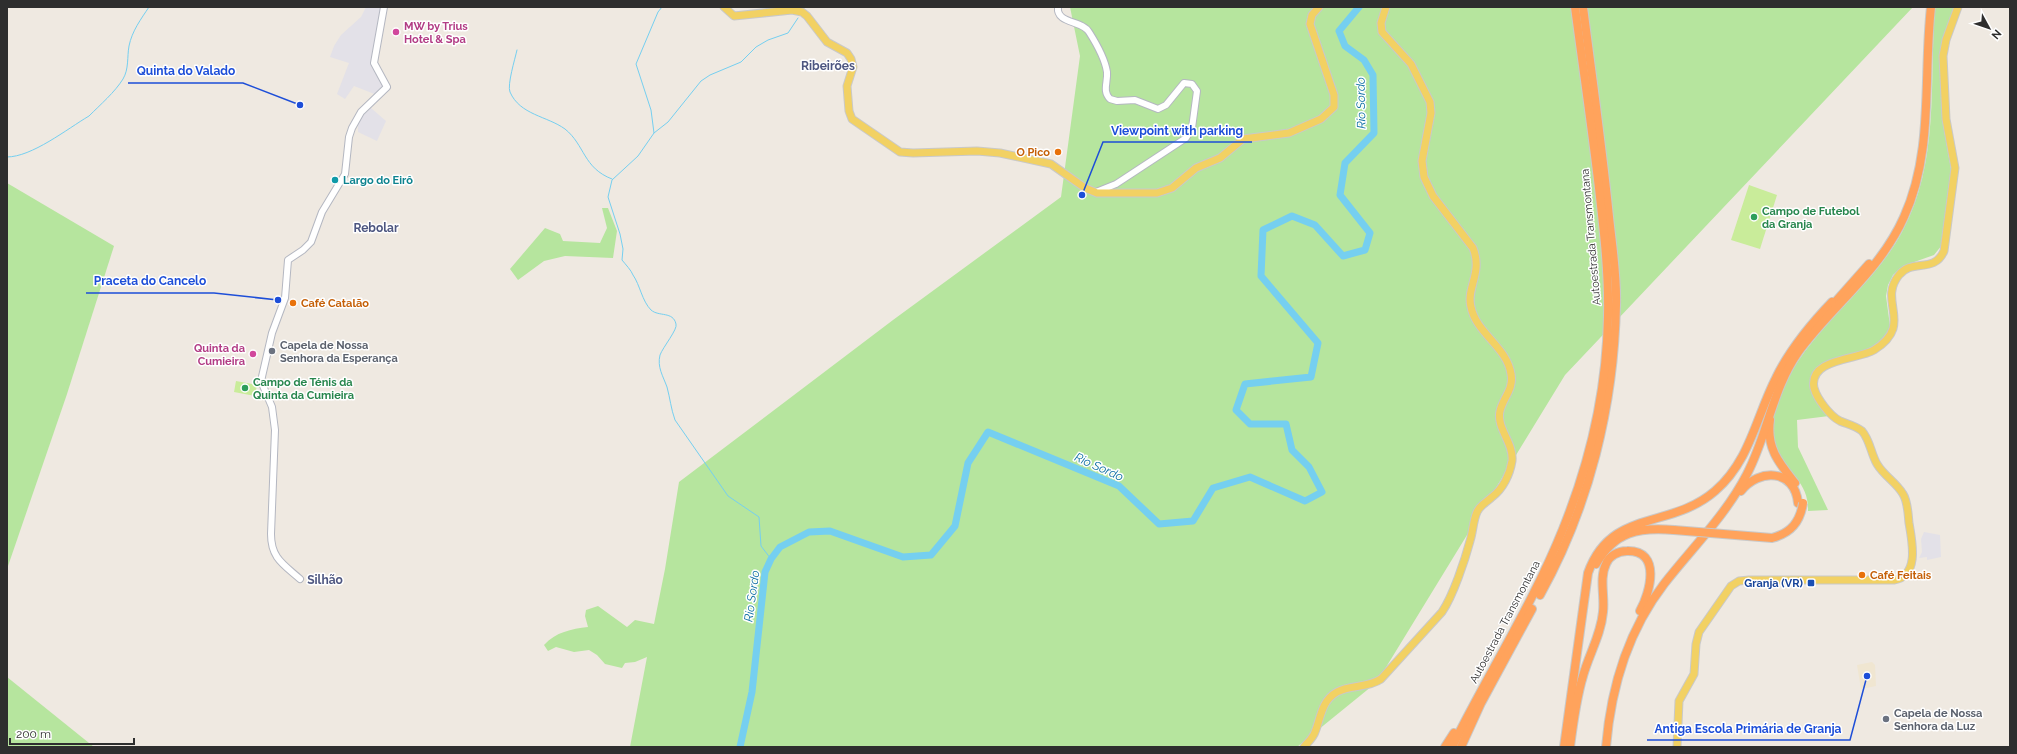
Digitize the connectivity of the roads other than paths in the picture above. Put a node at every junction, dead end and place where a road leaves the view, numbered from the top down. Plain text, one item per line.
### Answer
1 (384, 7) edge
2 (724, 7) edge
3 (1058, 7) edge
4 (1319, 7) edge
5 (1386, 7) edge
6 (1575, 7) edge
7 (1583, 7) edge
8 (1928, 7) edge
9 (1931, 7) edge
10 (1958, 7) edge
11 (1589, 87) junction
12 (1121, 180) junction
13 (1094, 192) junction
14 (1121, 194) junction
15 (1864, 269) junction
16 (1779, 389) junction
17 (1800, 503) junction
18 (1676, 528) junction
19 (1619, 532) junction
20 (1681, 563) junction
21 (300, 580) dead end
22 (1478, 696) junction
23 (1575, 711) junction
24 (1304, 747) edge
25 (1445, 747) edge
26 (1452, 747) edge
27 (1460, 747) edge
28 (1564, 747) edge
29 (1570, 747) edge
30 (1602, 747) edge
31 (1606, 747) edge
32 (1677, 747) edge

1 - 21 street
2 - 13 main road
3 - 12 street
4 - 14 main road
5 - 24 main road
6 - 11 highway, Autoestrada Transmontana
7 - 11 highway, Autoestrada Transmontana
8 - 15 highway
9 - 16 highway
10 - 32 main road
11 - 22 highway, Autoestrada Transmontana
11 - 27 highway, Autoestrada Transmontana
12 - 13 street
12 - 14 street
13 - 14 main road
15 - 19 highway
15 - 30 highway
16 - 17 highway
16 - 20 highway
17 - 18 highway, bridge
17 - 20 highway
18 - 19 highway
18 - 23 highway
19 - 28 highway
20 - 31 highway
22 - 25 highway
22 - 26 highway, Autoestrada Transmontana
23 - 29 highway
23 - 30 highway

